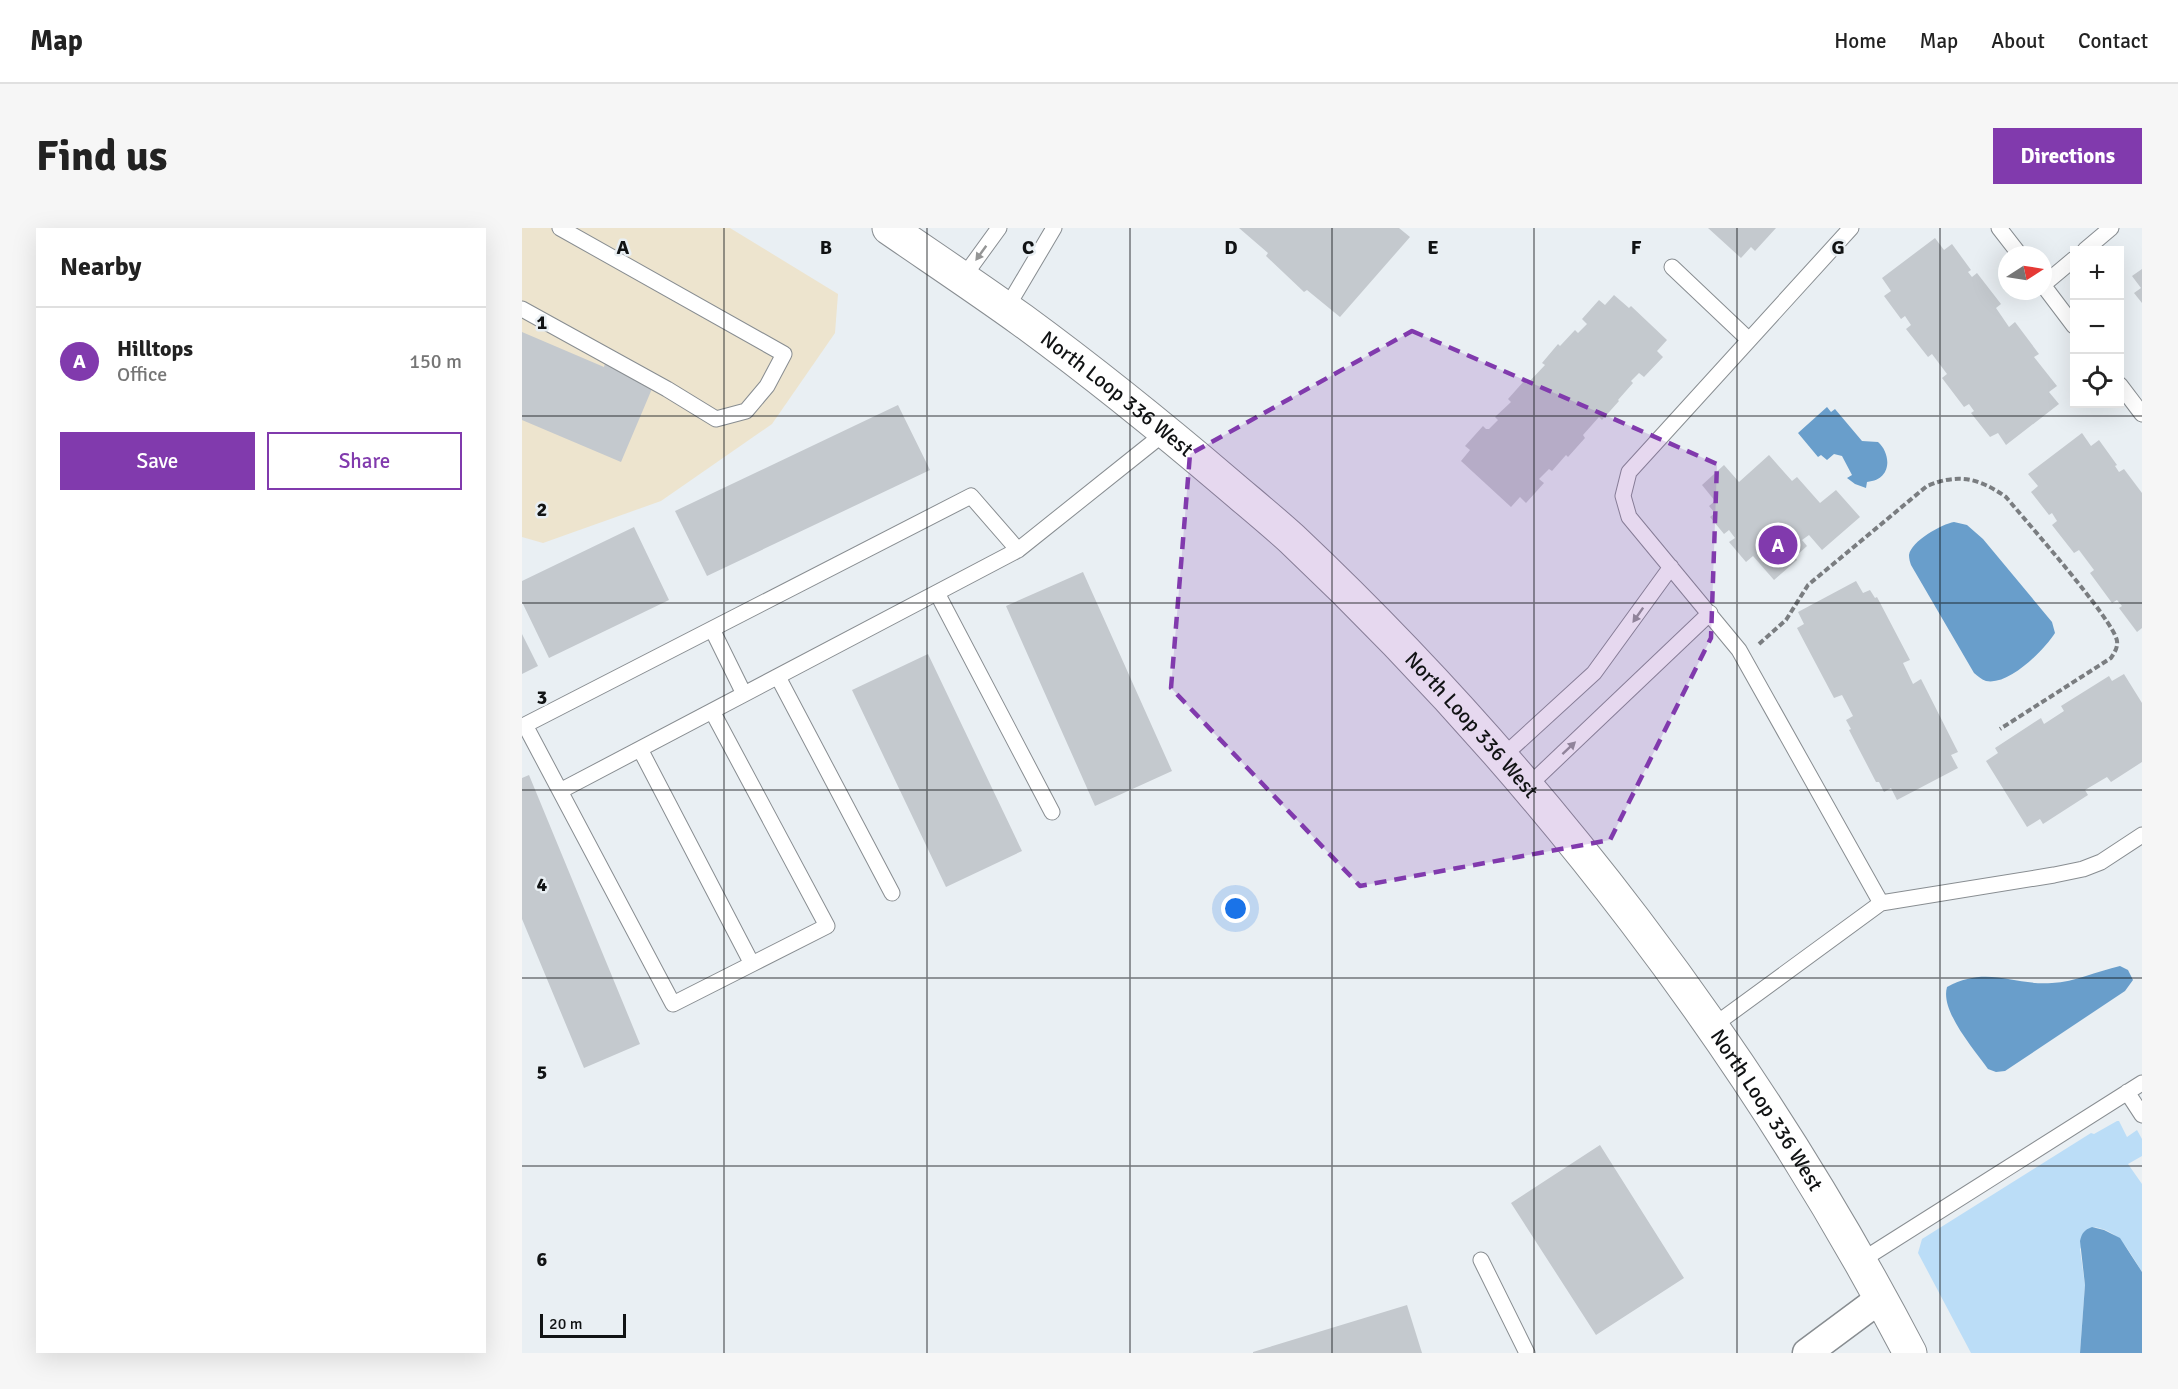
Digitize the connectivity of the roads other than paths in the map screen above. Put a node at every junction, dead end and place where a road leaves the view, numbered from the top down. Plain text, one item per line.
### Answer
1 (560, 228) edge
2 (890, 228) edge
3 (999, 228) edge
4 (1054, 228) edge
5 (1851, 228) edge
6 (1999, 228) edge
7 (2111, 228) edge
8 (2013, 246) edge
9 (2090, 246) edge
10 (2070, 262) edge
11 (1672, 267) dead end
12 (2052, 277) edge
13 (962, 279) junction
14 (2052, 297) edge
15 (522, 309) edge
16 (1006, 309) junction
17 (2070, 321) edge
18 (1749, 340) junction
19 (2124, 390) edge
20 (2142, 414) edge
21 (1167, 431) junction
22 (1018, 550) junction
23 (1671, 567) junction
24 (937, 593) junction
25 (1710, 613) junction
26 (712, 629) junction
27 (778, 677) junction
28 (744, 694) junction
29 (712, 711) junction
30 (640, 749) junction
31 (1501, 758) junction
32 (1526, 788) junction
33 (560, 791) junction
34 (1052, 812) dead end
35 (2142, 835) edge
36 (892, 893) dead end
37 (1881, 903) junction
38 (752, 964) junction
39 (1713, 1026) junction
40 (2142, 1083) edge
41 (2127, 1092) junction
42 (2142, 1115) edge
43 (1480, 1260) dead end
44 (1859, 1262) junction
45 (1881, 1298) junction
46 (1527, 1353) edge
47 (1807, 1353) edge
48 (1910, 1353) edge

1 - 15 lane
2 - 13 main road, North Loop 336 West
3 -> 13 lane
4 - 16 lane
5 - 18 lane
6 - 8 lane
7 - 9 lane
10 - 12 lane
11 - 18 lane
13 - 16 main road, North Loop 336 West
14 - 17 lane
16 - 21 main road, North Loop 336 West
18 - 23 lane
19 - 20 lane
21 - 22 lane
21 - 31 main road, North Loop 336 West
22 - 24 lane
22 - 26 lane
23 - 25 lane
23 -> 31 lane
24 - 27 lane
24 - 34 lane
32 -> 25 lane
25 - 37 lane
26 - 28 lane
26 - 33 lane
27 - 28 lane
27 - 36 lane
28 - 29 lane
29 - 30 lane
29 - 38 lane
30 - 33 lane
30 - 38 lane
31 - 32 main road, North Loop 336 West
32 - 39 main road, North Loop 336 West
33 - 38 lane
35 - 37 lane
37 - 39 lane
39 - 44 main road, North Loop 336 West
40 - 41 lane
41 - 42 lane
41 - 44 lane
43 - 46 lane
44 - 45 main road, North Loop 336 West
45 - 47 street
45 - 48 main road, North Loop 336 West

